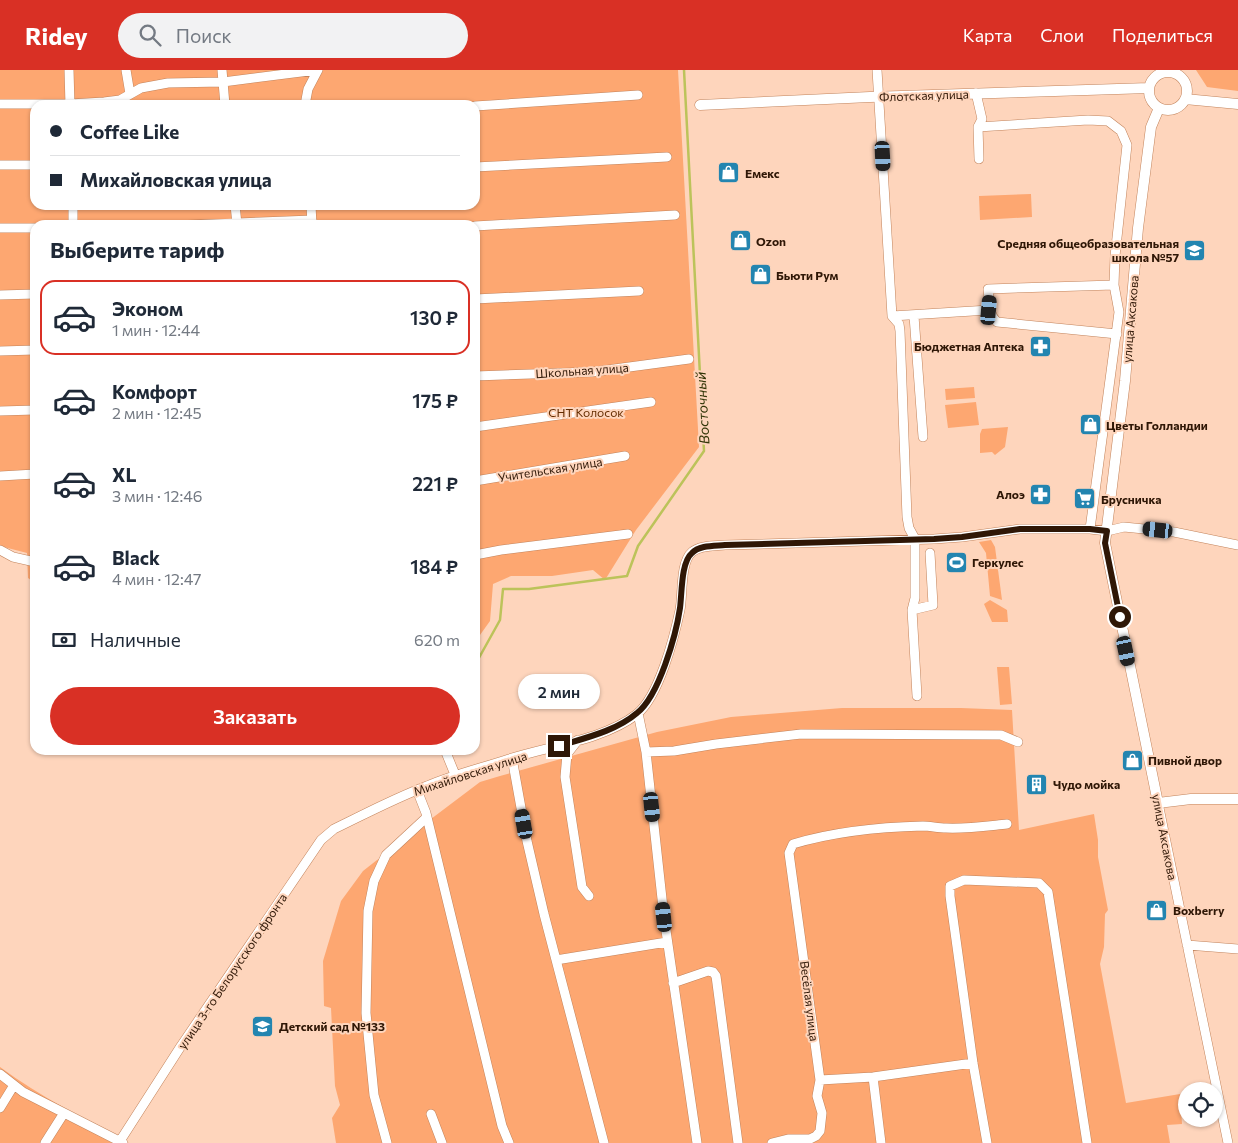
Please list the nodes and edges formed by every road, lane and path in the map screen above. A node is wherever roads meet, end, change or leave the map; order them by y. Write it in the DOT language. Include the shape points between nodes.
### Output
graph roads {
  1 [pos="69,70"];
  2 [pos="126,70"];
  3 [pos="222,70"];
  4 [pos="318,70"];
  5 [pos="877,70"];
  6 [pos="1172,71"];
  7 [pos="223,82"];
  8 [pos="1149,88"];
  9 [pos="976,93"];
  10 [pos="130,94"];
  11 [pos="638,95"];
  12 [pos="879,97"];
  13 [pos="1185,98"];
  14 [pos="70,100"];
  15 [pos="120,100"];
  16 [pos="225,100"];
  17 [pos="305,100"];
  18 [pos="0,104"];
  19 [pos="30,104"];
  20 [pos="1238,104"];
  21 [pos="700,105"];
  22 [pos="480,106"];
  23 [pos="1159,108"];
  24 [pos="978,128"];
  25 [pos="667,157"];
  26 [pos="978,159"];
  27 [pos="0,165"];
  28 [pos="30,165"];
  29 [pos="480,167"];
  30 [pos="675,215"];
  31 [pos="480,226"];
  32 [pos="0,228"];
  33 [pos="30,228"];
  34 [pos="1114,285"];
  35 [pos="639,291"];
  36 [pos="30,294"];
  37 [pos="0,295"];
  38 [pos="480,299"];
  39 [pos="989,310"];
  40 [pos="892,316"];
  41 [pos="914,316"];
  42 [pos="1117,334"];
  43 [pos="30,350"];
  44 [pos="0,351"];
  45 [pos="689,359"];
  46 [pos="480,376"];
  47 [pos="651,402"];
  48 [pos="30,410"];
  49 [pos="0,411"];
  50 [pos="480,426"];
  51 [pos="923,437"];
  52 [pos="625,456"];
  53 [pos="30,474"];
  54 [pos="0,476"];
  55 [pos="480,480"];
  56 [pos="1090,529"];
  57 [pos="1107,531"];
  58 [pos="628,534"];
  59 [pos="915,540"];
  60 [pos="1238,545"];
  61 [pos="0,550"];
  62 [pos="480,553"];
  63 [pos="930,553"];
  64 [pos="30,561"];
  65 [pos="912,610"];
  66 [pos="917,696"];
  67 [pos="638,713"];
  68 [pos="578,740"];
  69 [pos="1018,742"];
  70 [pos="646,752"];
  71 [pos="447,755"];
  72 [pos="512,758"];
  73 [pos="456,777"];
  74 [pos="417,790"];
  75 [pos="1238,799"];
  76 [pos="1158,803"];
  77 [pos="360,816"];
  78 [pos="427,817"];
  79 [pos="1007,824"];
  80 [pos="589,896"];
  81 [pos="667,942"];
  82 [pos="1187,945"];
  83 [pos="1238,949"];
  84 [pos="556,960"];
  85 [pos="673,984"];
  86 [pos="973,1063"];
  87 [pos="0,1074"];
  88 [pos="873,1077"];
  89 [pos="820,1080"];
  90 [pos="14,1085"];
  91 [pos="0,1108"];
  92 [pos="64,1113"];
  93 [pos="431,1114"];
  94 [pos="810,1141"];
  95 [pos="121,1142"];
  96 [pos="45,1143"];
  97 [pos="387,1143"];
  98 [pos="442,1143"];
  99 [pos="509,1143"];
  100 [pos="604,1143"];
  101 [pos="697,1143"];
  102 [pos="738,1143"];
  103 [pos="772,1143"];
  104 [pos="882,1143"];
  105 [pos="987,1143"];
  106 [pos="1087,1143"];
  107 [pos="1228,1143"];
  1 -- 14 [label="street"];
  2 -- 10 [label="street"];
  3 -- 7 [label="street"];
  4 -- 7 [label="street"];
  4 -- 17 [label="street"];
  5 -- 12 [label="street"];
  6 -- 8 [label="street" via="1155,76"];
  6 -- 13 [label="street" via="1185,82"];
  7 -- 10 [label="street" via="168,83 141,88"];
  7 -- 16 [label="street"];
  8 -- 9 [label="street, Флотская улица"];
  8 -- 23 [label="street" via="1151,100"];
  9 -- 12 [label="street, Флотская улица"];
  9 -- 24 [label="street" via="982,119"];
  10 -- 15 [label="street"];
  11 -- 22 [label="street"];
  12 -- 21 [label="street, Флотская улица"];
  12 -- 40 [label="street"];
  13 -- 20 [label="street"];
  13 -- 23 [label="street" via="1177,108"];
  18 -- 19 [label="street"];
  23 -- 57 [label="street, улица Аксакова" via="1151,127 1138,228 1125,381"];
  24 -- 26 [label="street"];
  24 -- 34 [label="street" via="1088,120 1108,121 1120,131 1127,145"];
  25 -- 29 [label="street"];
  27 -- 28 [label="street"];
  30 -- 31 [label="street"];
  32 -- 33 [label="street"];
  34 -- 39 [label="street" via="988,289"];
  34 -- 42 [label="street" via="1119,312"];
  35 -- 38 [label="street"];
  36 -- 37 [label="street"];
  39 -- 41 [label="street"];
  39 -- 42 [label="street" via="997,322"];
  40 -- 41 [label="street"];
  40 -- 59 [label="street" via="899,324 907,517"];
  41 -- 51 [label="street"];
  42 -- 56 [label="street"];
  43 -- 44 [label="street"];
  45 -- 46 [label="street, Школьная улица" via="592,372"];
  47 -- 50 [label="street"];
  48 -- 49 [label="street"];
  52 -- 55 [label="street, Учительская улица"];
  53 -- 54 [label="street"];
  56 -- 57 [label="street"];
  56 -- 59 [label="street" via="1020,529"];
  57 -- 60 [label="street" via="1124,527 1174,532"];
  57 -- 76 [label="street, улица Аксакова" via="1105,543"];
  58 -- 62 [label="street"];
  59 -- 65 [label="street"];
  59 -- 67 [label="street" via="716,546 692,552 685,562 680,610 668,659 647,703"];
  61 -- 64 [label="street"];
  63 -- 65 [label="street" via="933,605"];
  65 -- 66 [label="street"];
  67 -- 68 [label="street, Михайловская улица" via="616,726"];
  67 -- 70 [label="street"];
  68 -- 72 [label="street, Михайловская улица"];
  68 -- 80 [label="street" via="567,754 565,776 582,887"];
  69 -- 70 [label="street" via="1001,735 801,734"];
  70 -- 81 [label="street"];
  71 -- 73 [label="street"];
  72 -- 73 [label="street, Михайловская улица"];
  72 -- 84 [label="street" via="527,841"];
  73 -- 74 [label="street, Михайловская улица"];
  74 -- 77 [label="street, Михайловская улица"];
  74 -- 78 [label="street"];
  75 -- 76 [label="street"];
  76 -- 82 [label="street, улица Аксакова"];
  77 -- 95 [label="street, улица 3-го Белорусского фронта" via="334,829 321,840 181,1046"];
  78 -- 97 [label="street" via="386,854 374,881 368,911 366,1012 374,1095"];
  78 -- 99 [label="street" via="502,1126"];
  79 -- 89 [label="street, Весёлая улица" via="975,828 925,826 879,829 793,844 789,853"];
  81 -- 84 [label="street"];
  81 -- 85 [label="street"];
  82 -- 83 [label="street"];
  82 -- 107 [label="street, улица Аксакова"];
  84 -- 100 [label="street"];
  85 -- 101 [label="street"];
  85 -- 102 [label="street" via="708,971 716,976"];
  86 -- 88 [label="street"];
  86 -- 105 [label="street"];
  86 -- 106 [label="street" via="950,886 964,880 1039,883 1048,892"];
  87 -- 90 [label="street"];
  88 -- 89 [label="street"];
  88 -- 104 [label="street"];
  89 -- 94 [label="street, Весёлая улица" via="817,1096 822,1113 820,1131"];
  90 -- 91 [label="street"];
  90 -- 92 [label="street"];
  92 -- 95 [label="street"];
  92 -- 96 [label="street"];
  93 -- 98 [label="street"];
  94 -- 103 [label="street"];
}
